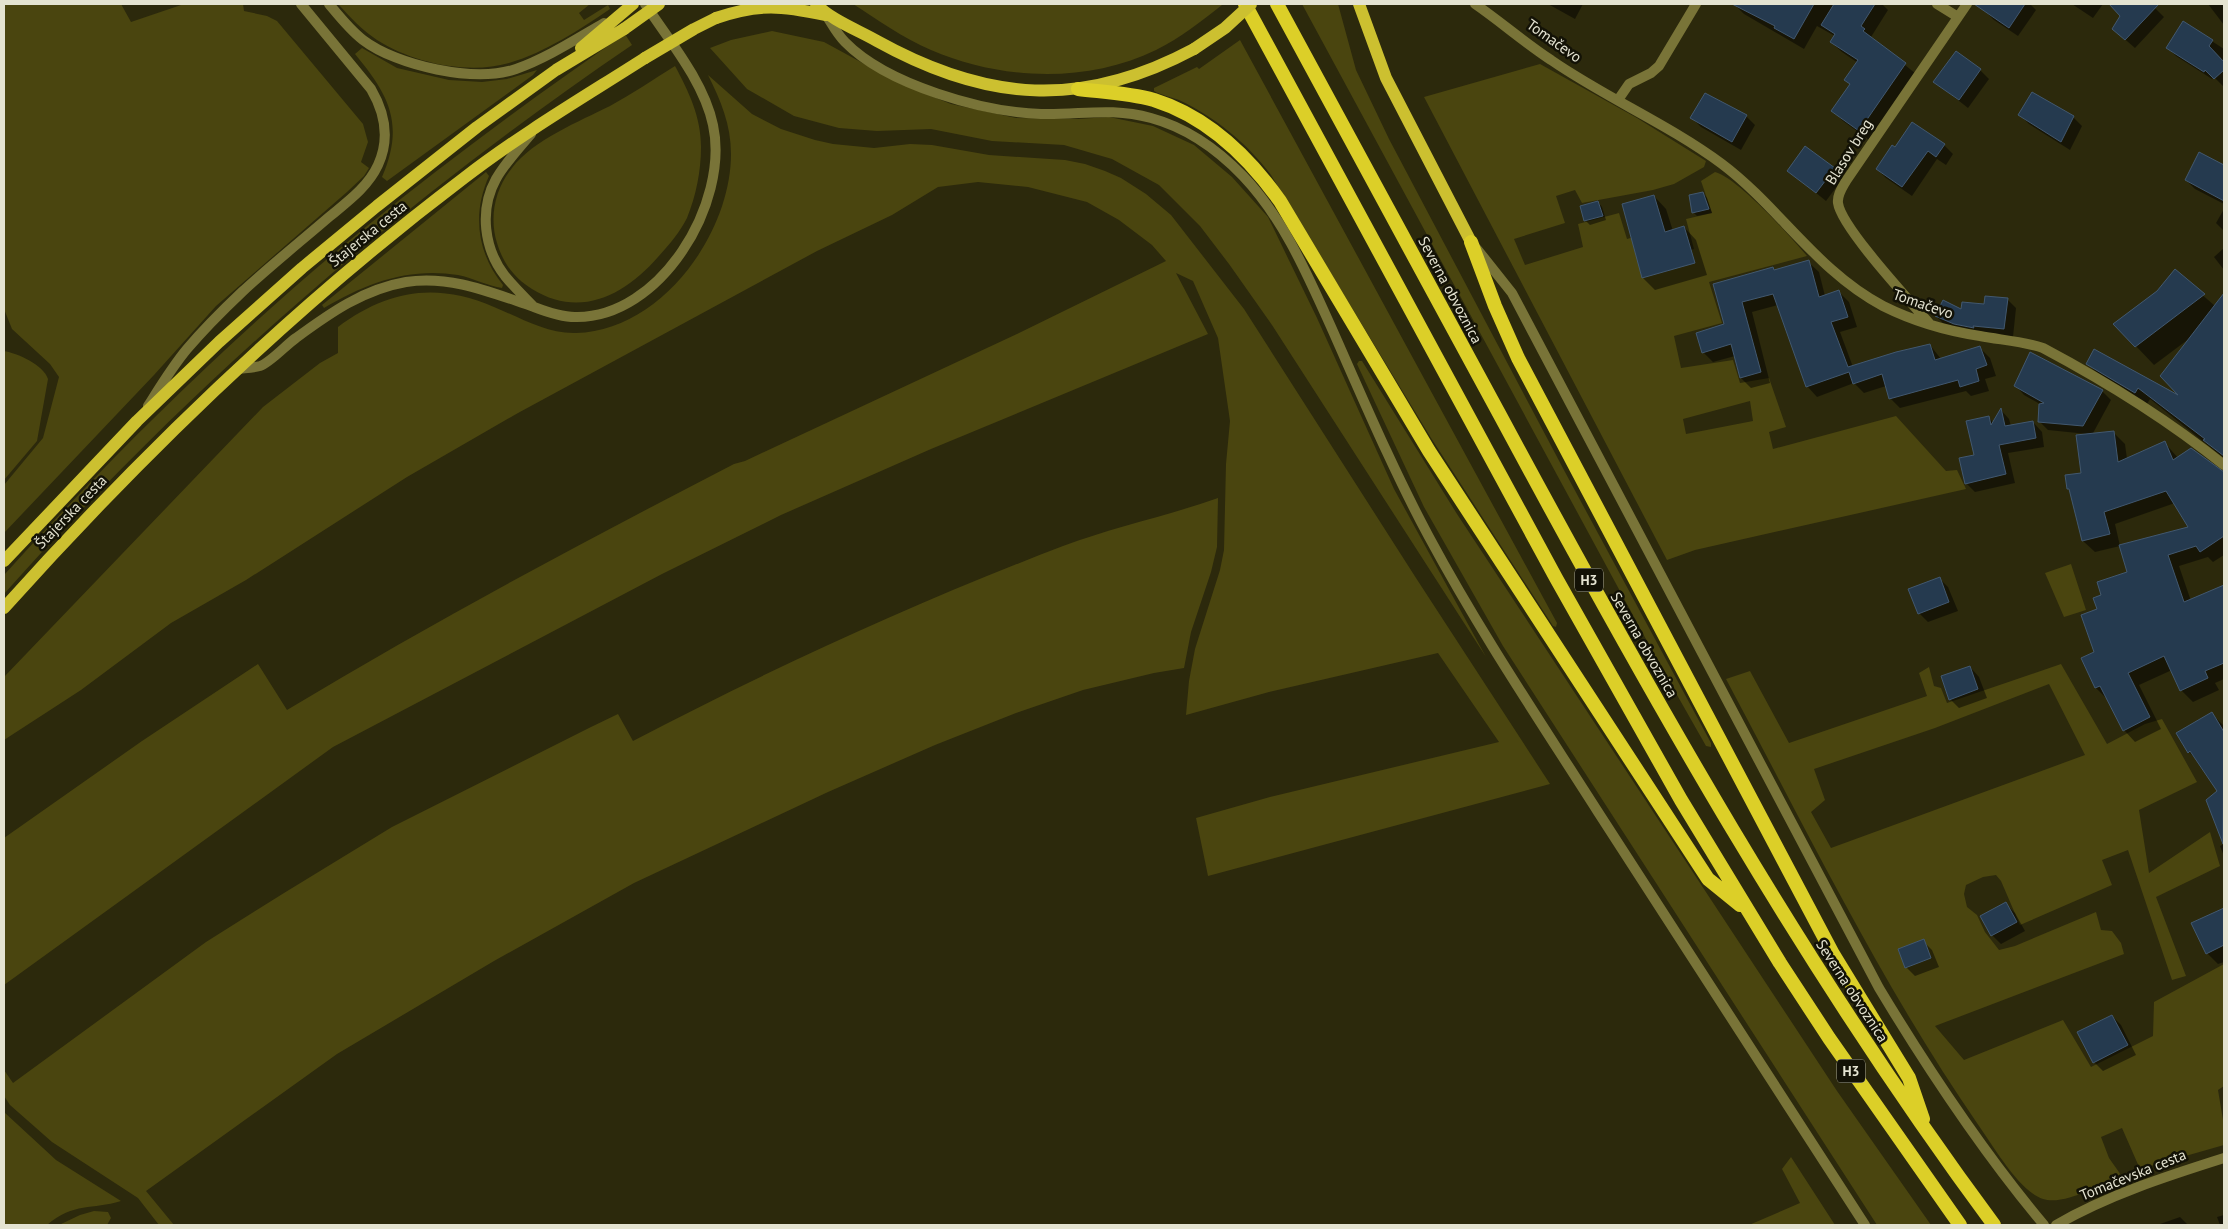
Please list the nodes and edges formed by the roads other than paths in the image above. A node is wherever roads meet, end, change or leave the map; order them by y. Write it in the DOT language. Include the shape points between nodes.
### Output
graph roads {
  1 [pos="301,4"];
  2 [pos="329,4"];
  3 [pos="633,4"];
  4 [pos="645,4"];
  5 [pos="659,4"];
  6 [pos="816,4"];
  7 [pos="1245,4"];
  8 [pos="1251,4"];
  9 [pos="1277,4"];
  10 [pos="1359,4"];
  11 [pos="1475,4"];
  12 [pos="1696,4"];
  13 [pos="1937,4"];
  14 [pos="1966,4"];
  15 [pos="826,15"];
  16 [pos="616,17"];
  17 [pos="1958,17"];
  18 [pos="556,70"];
  19 [pos="1078,89"];
  20 [pos="1618,100"];
  21 [pos="536,128"];
  22 [pos="1471,242"];
  23 [pos="535,308"];
  24 [pos="1930,324"];
  25 [pos="236,369"];
  26 [pos="137,421"];
  27 [pos="2224,465"];
  28 [pos="4,561"];
  29 [pos="4,608"];
  30 [pos="1749,912"];
  31 [pos="1930,1138"];
  32 [pos="2224,1158"];
  33 [pos="1865,1225"];
  34 [pos="1960,1225"];
  35 [pos="1994,1225"];
  36 [pos="2044,1225"];
  37 [pos="2056,1225"];
  1 -- 26 [label="street" via="380,104 385,129 378,165 360,190 206,328 185,351"];
  2 -- 16 [label="street" via="363,40 377,48 422,67 457,73 515,69"];
  3 -- 16 [label="main road, Štajerska cesta"];
  4 -- 23 [label="street" via="700,90 711,118 715,155 711,187 702,217 688,243 668,268 645,291 615,309 599,315 573,317"];
  5 -- 18 [label="main road, Štajerska cesta, bridge"];
  6 -- 15 [label="main road"];
  7 -- 30 [label="highway, H3" via="1561,586 1681,800"];
  8 -- 19 [label="main road, bridge" via="1225,28 1194,49 1142,74"];
  9 -- 31 [label="highway, Severna obvoznica / H3" via="1585,573 1726,822 1806,952"];
  10 -- 22 [label="main road" via="1390,86"];
  11 -- 20 [label="street, Tomačevo" via="1550,60"];
  12 -- 20 [label="street" via="1660,66 1630,84"];
  13 -- 17 [label="street"];
  14 -- 17 [label="street, Blasov breg"];
  15 -- 19 [label="main road" via="908,57 968,80 1028,91"];
  15 -- 21 [label="main road, Štajerska cesta, bridge" via="765,7 716,18"];
  15 -- 33 [label="street" via="848,46 868,60 944,96 986,107 1025,112 1110,111 1150,118 1205,142 1246,179 1275,216 1300,259 1407,493 1495,651"];
  16 -- 18 [label="main road, Štajerska cesta"];
  17 -- 24 [label="street, Blasov breg" via="1846,181 1838,203 1859,241"];
  18 -- 26 [label="main road, Štajerska cesta" via="344,232 219,342"];
  19 -- 30 [label="highway" via="1153,100 1179,110 1223,137 1262,176 1429,451 1708,879"];
  20 -- 24 [label="street, Tomačevo" via="1723,164 1823,262 1860,292 1903,316"];
  21 -- 23 [label="street" via="496,180 486,214 493,257 505,276"];
  21 -- 25 [label="main road, Štajerska cesta" via="465,177 374,249"];
  22 -- 31 [label="highway" via="1494,306 1518,358 1832,954 1909,1078"];
  22 -- 36 [label="street" via="1512,293 1879,988 1978,1141"];
  23 -- 25 [label="street" via="457,283 436,280 404,283 354,299 287,344 262,366"];
  24 -- 27 [label="street, Tomačevo" via="2043,348 2137,402"];
  25 -- 29 [label="main road, Štajerska cesta" via="105,499"];
  26 -- 28 [label="main road, Štajerska cesta"];
  30 -- 34 [label="highway, H3" via="1863,1089"];
  31 -- 35 [label="highway, Severna obvoznica / H3"];
  32 -- 37 [label="street, Tomačevska cesta" via="2182,1170 2111,1198"];
}
